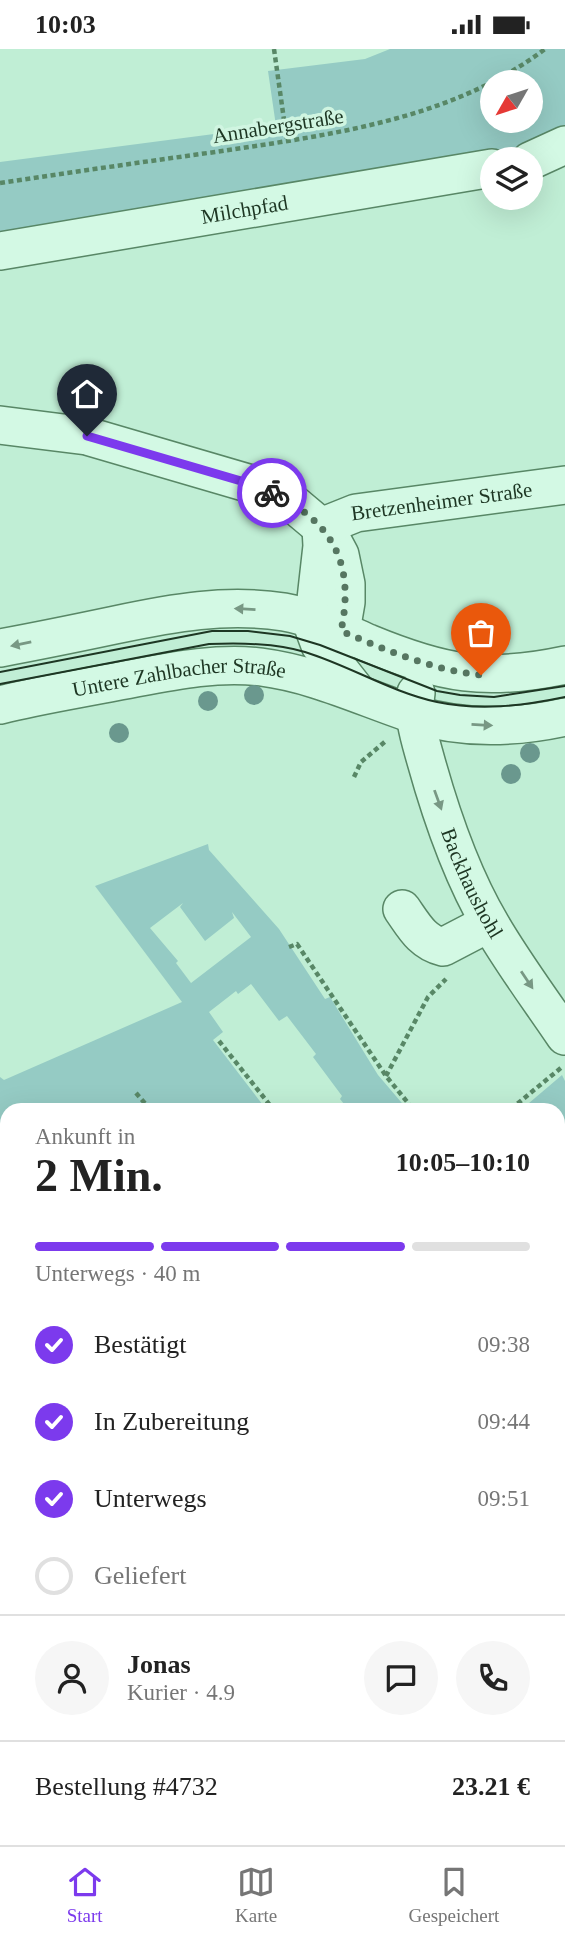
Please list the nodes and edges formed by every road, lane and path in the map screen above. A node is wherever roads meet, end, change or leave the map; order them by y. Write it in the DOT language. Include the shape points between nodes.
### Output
graph roads {
  1 [pos="275,49"];
  2 [pos="545,49"];
  3 [pos="287,141"];
  4 [pos="565,145"];
  5 [pos="543,155"];
  6 [pos="480,170"];
  7 [pos="0,183"];
  8 [pos="0,251"];
  9 [pos="0,425"];
  10 [pos="565,485"];
  11 [pos="321,527"];
  12 [pos="324,632"];
  13 [pos="0,648"];
  14 [pos="565,665"];
  15 [pos="248,666"];
  16 [pos="434,667"];
  17 [pos="357,692"];
  18 [pos="0,705"];
  19 [pos="414,714"];
  20 [pos="565,717"];
  21 [pos="375,748"];
  22 [pos="354,777"];
  23 [pos="402,909"];
  24 [pos="489,923"];
  25 [pos="289,947"];
  26 [pos="438,988"];
  27 [pos="565,1036"];
  28 [pos="219,1041"];
  29 [pos="565,1064"];
  30 [pos="386,1076"];
  31 [pos="136,1093"];
  32 [pos="145,1103"];
  33 [pos="267,1103"];
  34 [pos="408,1103"];
  35 [pos="519,1103"];
  1 -- 3 [label="path"];
  2 -- 3 [label="path, Annabergstraße" via="467,95 366,127"];
  3 -- 7 [label="path, Annabergstraße"];
  4 -- 5 [label="street"];
  6 -- 8 [label="street, Milchpfad"];
  9 -- 11 [label="street" via="87,436 258,486 300,507"];
  10 -- 11 [label="street, Bretzenheimer Straße" via="356,513"];
  11 -- 12 [label="street"];
  12 -- 13 [label="street, one-way" via="283,612 218,607"];
  12 -- 15 [label="street"];
  12 -- 16 [label="street"];
  12 -- 17 [label="street"];
  14 -- 16 [label="street" via="491,675"];
  15 -- 17 [label="street, Untere Zahlbacher Straße" via="297,673"];
  15 -- 18 [label="street, Untere Zahlbacher Straße" via="186,669"];
  16 -- 19 [label="street" via="420,684"];
  17 -- 19 [label="street, Untere Zahlbacher Straße"];
  19 -- 20 [label="street, Untere Zahlbacher Straße, one-way" via="489,726"];
  19 -- 24 [label="street, Backhaushohl, one-way" via="434,790"];
  21 -- 22 [label="path"];
  23 -- 24 [label="street" via="423,937 443,947"];
  24 -- 27 [label="street, Backhaushohl, one-way"];
  25 -- 30 [label="path" via="297,944"];
  26 -- 30 [label="path" via="428,997"];
  28 -- 33 [label="path"];
  29 -- 35 [label="path"];
  30 -- 34 [label="path"];
  31 -- 32 [label="path"];
}
